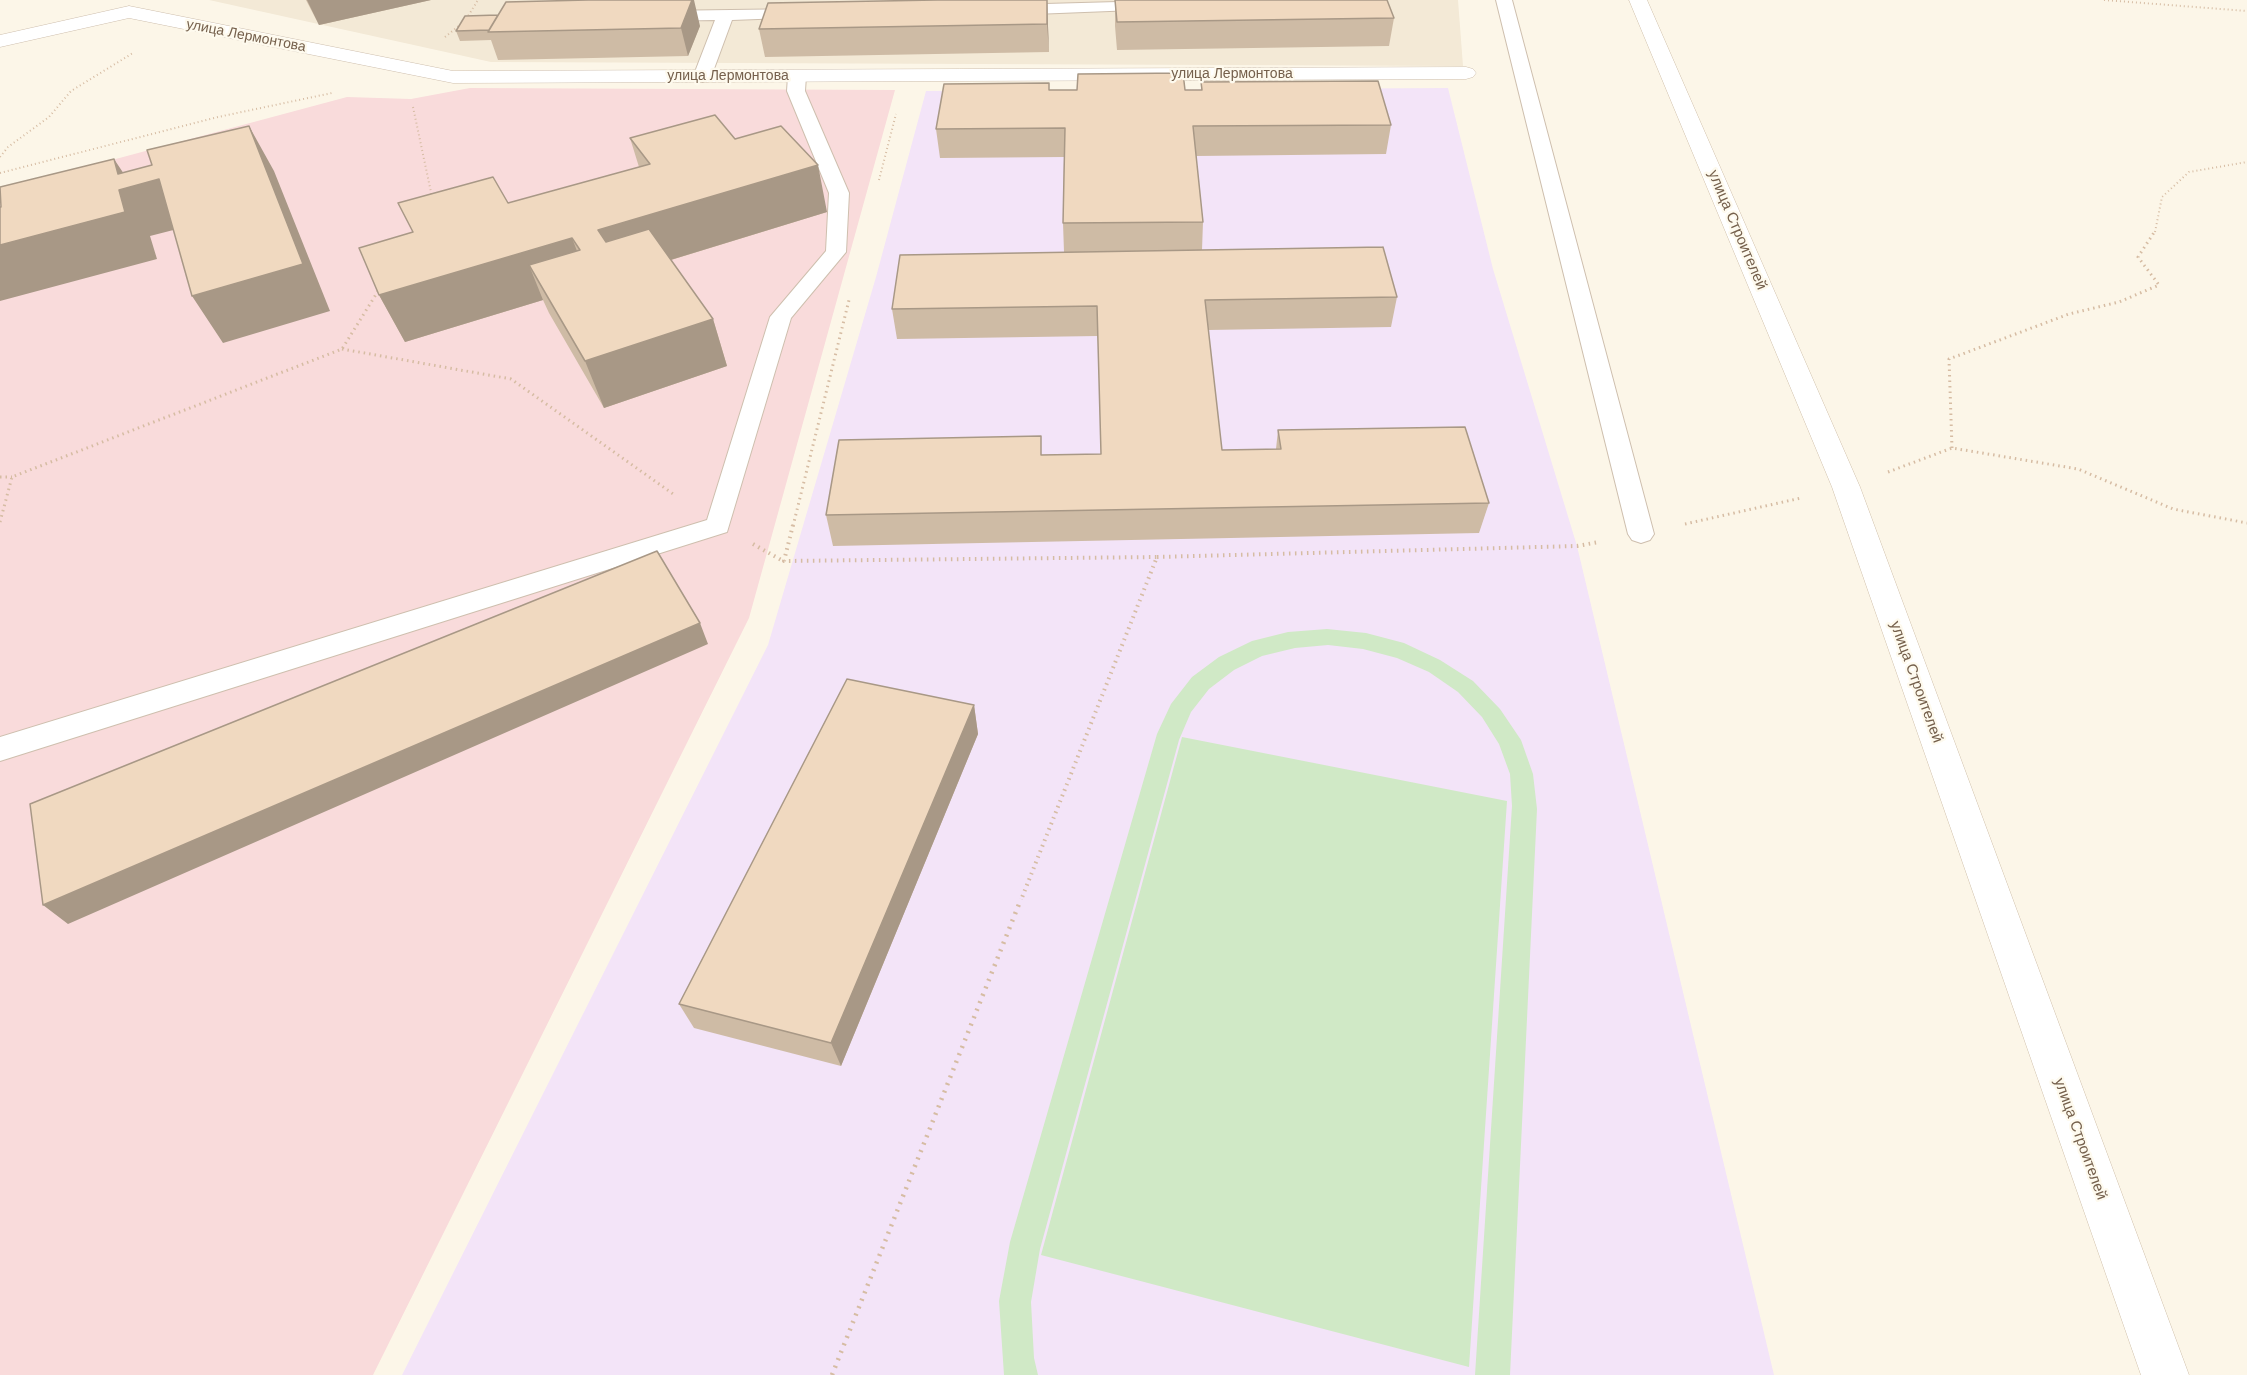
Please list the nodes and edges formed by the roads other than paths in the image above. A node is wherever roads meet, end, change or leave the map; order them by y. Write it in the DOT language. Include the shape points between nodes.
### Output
graph roads {
  1 [pos="1504,0"];
  2 [pos="1638,0"];
  3 [pos="1167,6"];
  4 [pos="988,10"];
  5 [pos="820,14"];
  6 [pos="645,16"];
  7 [pos="725,16"];
  8 [pos="0,41"];
  9 [pos="1466,73"];
  10 [pos="797,76"];
  11 [pos="702,77"];
  12 [pos="1641,534"];
  13 [pos="0,749"];
  14 [pos="2165,1375"];
  1 -- 12 [label="lane"];
  2 -- 14 [label="street, улица Строителей" via="1846,487"];
  3 -- 4 [label="lane"];
  5 -- 7 [label="lane"];
  6 -- 7 [label="lane"];
  7 -- 11 [label="lane"];
  8 -- 11 [label="street, улица Лермонтова" via="129,12 453,77"];
  9 -- 10 [label="street, улица Лермонтова"];
  10 -- 11 [label="street, улица Лермонтова"];
  10 -- 13 [label="lane" via="796,92 839,193 836,252 781,317 718,526"];
}
